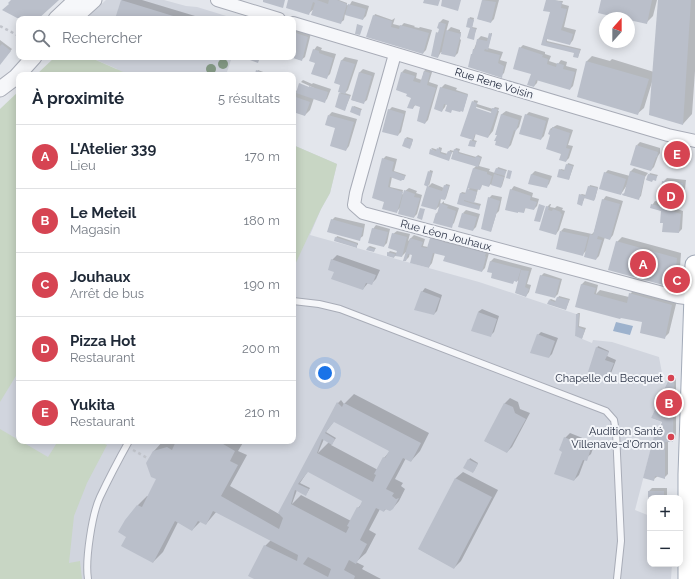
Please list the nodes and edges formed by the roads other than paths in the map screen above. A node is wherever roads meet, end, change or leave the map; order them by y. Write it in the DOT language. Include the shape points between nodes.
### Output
graph roads {
  1 [pos="76,0"];
  2 [pos="94,0"];
  3 [pos="217,0"];
  4 [pos="59,16"];
  5 [pos="76,16"];
  6 [pos="269,16"];
  7 [pos="296,24"];
  8 [pos="395,54"];
  9 [pos="19,60"];
  10 [pos="31,60"];
  11 [pos="21,72"];
  12 [pos="16,78"];
  13 [pos="0,88"];
  14 [pos="695,141"];
  15 [pos="695,264"];
  16 [pos="693,299"];
  17 [pos="296,301"];
  18 [pos="127,444"];
  19 [pos="692,552"];
  20 [pos="88,579"];
  21 [pos="617,579"];
  22 [pos="688,579"];
  1 -- 4 [label="street"];
  2 -- 5 [label="street"];
  3 -- 6 [label="street"];
  7 -- 8 [label="street, Rue Rene Voisin"];
  8 -- 14 [label="street, Rue Rene Voisin"];
  8 -- 16 [label="street, Rue Léon Jouhaux" via="356,193 354,205 363,213"];
  9 -- 13 [label="street"];
  10 -- 11 [label="street"];
  12 -- 13 [label="street"];
  15 -- 16 [label="main road"];
  16 -- 19 [label="main road" via="688,474"];
  17 -- 21 [label="lane" via="340,309 606,411 614,420 616,432 621,541"];
  18 -- 20 [label="lane" via="100,498 87,555"];
  19 -- 22 [label="main road"];
}
